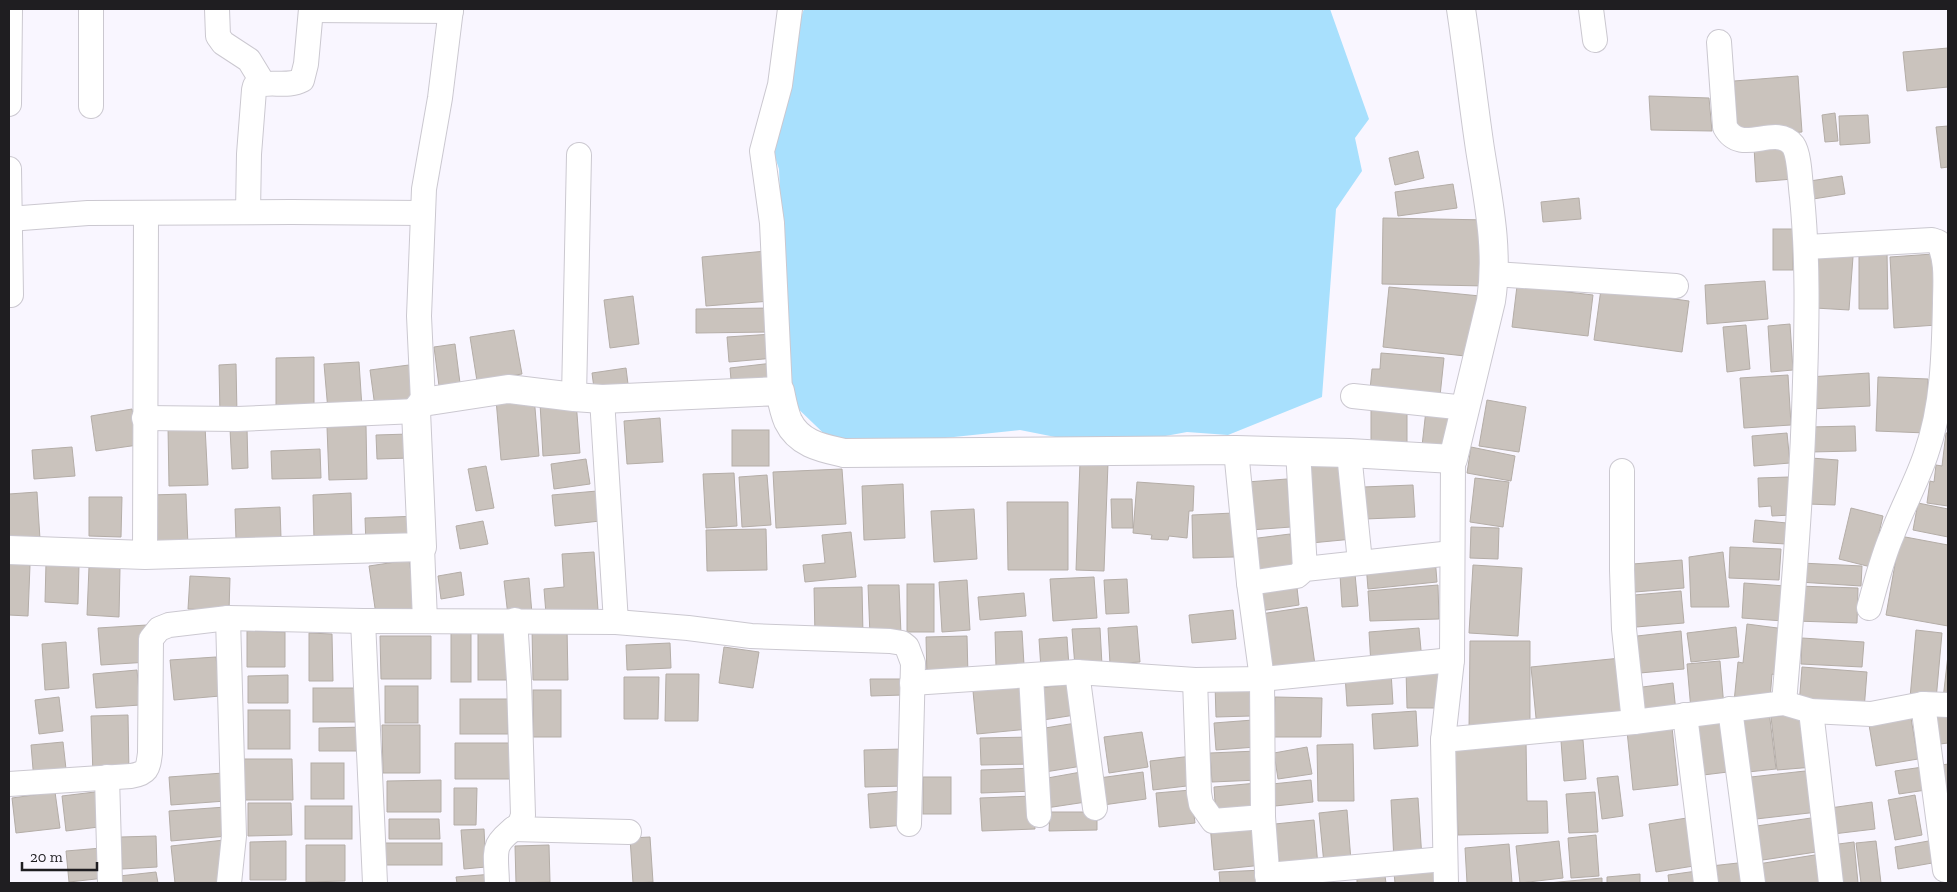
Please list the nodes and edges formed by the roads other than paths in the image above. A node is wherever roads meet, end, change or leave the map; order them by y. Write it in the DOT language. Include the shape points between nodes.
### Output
graph roads {
  1 [pos="10,9"];
  2 [pos="91,9"];
  3 [pos="217,9"];
  4 [pos="310,9"];
  5 [pos="790,9"];
  6 [pos="1461,9"];
  7 [pos="1591,9"];
  8 [pos="451,10"];
  9 [pos="1595,40"];
  10 [pos="1719,42"];
  11 [pos="263,83"];
  12 [pos="9,104"];
  13 [pos="91,106"];
  14 [pos="579,155"];
  15 [pos="9,169"];
  16 [pos="146,212"];
  17 [pos="248,212"];
  18 [pos="423,213"];
  19 [pos="10,219"];
  20 [pos="1807,247"];
  21 [pos="1494,274"];
  22 [pos="1676,286"];
  23 [pos="9,295"];
  24 [pos="1946,321"];
  25 [pos="780,391"];
  26 [pos="1353,396"];
  27 [pos="574,397"];
  28 [pos="602,399"];
  29 [pos="419,406"];
  30 [pos="1466,408"];
  31 [pos="144,418"];
  32 [pos="1236,450"];
  33 [pos="1298,452"];
  34 [pos="1349,453"];
  35 [pos="1453,459"];
  36 [pos="1622,470"];
  37 [pos="422,547"];
  38 [pos="9,550"];
  39 [pos="1452,553"];
  40 [pos="145,555"];
  41 [pos="1360,562"];
  42 [pos="1305,569"];
  43 [pos="1249,583"];
  44 [pos="1869,608"];
  45 [pos="228,618"];
  46 [pos="515,620"];
  47 [pos="363,621"];
  48 [pos="426,621"];
  49 [pos="616,622"];
  50 [pos="1452,660"];
  51 [pos="1077,672"];
  52 [pos="1031,676"];
  53 [pos="1262,679"];
  54 [pos="1195,680"];
  55 [pos="912,683"];
  56 [pos="1784,703"];
  57 [pos="1923,704"];
  58 [pos="1948,705"];
  59 [pos="1730,709"];
  60 [pos="1811,711"];
  61 [pos="1685,716"];
  62 [pos="1634,722"];
  63 [pos="1443,740"];
  64 [pos="107,777"];
  65 [pos="9,784"];
  66 [pos="1095,808"];
  67 [pos="1039,815"];
  68 [pos="1264,817"];
  69 [pos="909,824"];
  70 [pos="513,829"];
  71 [pos="629,832"];
  72 [pos="1444,859"];
  73 [pos="1946,870"];
  74 [pos="1268,879"];
  75 [pos="110,883"];
  76 [pos="229,883"];
  77 [pos="375,883"];
  78 [pos="498,883"];
  79 [pos="1446,883"];
  80 [pos="1706,883"];
  81 [pos="1753,883"];
  82 [pos="1830,883"];
  1 -- 12 [label="street"];
  2 -- 13 [label="street"];
  3 -- 11 [label="street" via="218,36 222,43 249,60"];
  4 -- 8 [label="street"];
  4 -- 11 [label="street" via="302,80 286,85"];
  5 -- 25 [label="street" via="780,85 762,151 772,223"];
  6 -- 21 [label="street" via="1493,230"];
  7 -- 9 [label="street"];
  8 -- 18 [label="street"];
  10 -- 20 [label="street" via="1726,126 1730,135 1744,140 1781,138 1792,144 1796,153"];
  11 -- 17 [label="street" via="255,86 252,97"];
  14 -- 27 [label="street"];
  15 -- 19 [label="street"];
  16 -- 17 [label="street"];
  16 -- 19 [label="street"];
  16 -- 31 [label="street"];
  17 -- 18 [label="street"];
  18 -- 29 [label="street"];
  19 -- 23 [label="street"];
  20 -- 24 [label="street" via="1920,240 1938,242 1944,267"];
  20 -- 56 [label="street" via="1804,445"];
  21 -- 22 [label="street"];
  21 -- 30 [label="street" via="1491,301"];
  24 -- 44 [label="street" via="1934,426 1926,454 1880,567"];
  25 -- 28 [label="street"];
  25 -- 32 [label="street" via="788,422 800,436 814,446 844,453"];
  26 -- 30 [label="street"];
  27 -- 28 [label="street"];
  27 -- 29 [label="street" via="508,389"];
  28 -- 49 [label="street"];
  29 -- 31 [label="street" via="237,420"];
  29 -- 37 [label="street"];
  30 -- 35 [label="street"];
  31 -- 40 [label="street"];
  32 -- 33 [label="street"];
  32 -- 43 [label="street"];
  33 -- 34 [label="street"];
  33 -- 42 [label="street"];
  34 -- 35 [label="street"];
  34 -- 41 [label="street"];
  35 -- 39 [label="street"];
  36 -- 62 [label="street" via="1624,619"];
  37 -- 40 [label="street"];
  37 -- 48 [label="street"];
  38 -- 40 [label="street"];
  39 -- 41 [label="street"];
  39 -- 50 [label="street"];
  41 -- 42 [label="street"];
  42 -- 43 [label="street" via="1297,576"];
  43 -- 53 [label="street"];
  45 -- 47 [label="street"];
  45 -- 64 [label="street" via="169,625 151,639 147,770 140,774"];
  45 -- 76 [label="street" via="234,836"];
  46 -- 48 [label="street"];
  46 -- 49 [label="street"];
  46 -- 70 [label="street" via="523,815 520,824"];
  47 -- 48 [label="street"];
  47 -- 77 [label="street"];
  49 -- 55 [label="street" via="751,636 902,643 911,654"];
  50 -- 53 [label="street"];
  50 -- 63 [label="street"];
  51 -- 52 [label="street"];
  51 -- 54 [label="street"];
  51 -- 66 [label="street"];
  52 -- 55 [label="street"];
  52 -- 67 [label="street"];
  53 -- 54 [label="street"];
  53 -- 68 [label="street"];
  54 -- 68 [label="street" via="1201,804 1213,821"];
  55 -- 69 [label="street"];
  56 -- 59 [label="street"];
  56 -- 60 [label="street"];
  57 -- 58 [label="street"];
  57 -- 60 [label="street" via="1871,714"];
  57 -- 73 [label="street"];
  59 -- 61 [label="street"];
  59 -- 81 [label="street"];
  60 -- 82 [label="street"];
  61 -- 62 [label="street"];
  61 -- 80 [label="street"];
  62 -- 63 [label="street"];
  63 -- 72 [label="street"];
  64 -- 65 [label="street"];
  64 -- 75 [label="street"];
  68 -- 74 [label="street"];
  70 -- 71 [label="street"];
  70 -- 78 [label="street" via="498,842"];
  72 -- 74 [label="street"];
  72 -- 79 [label="street"];
}
